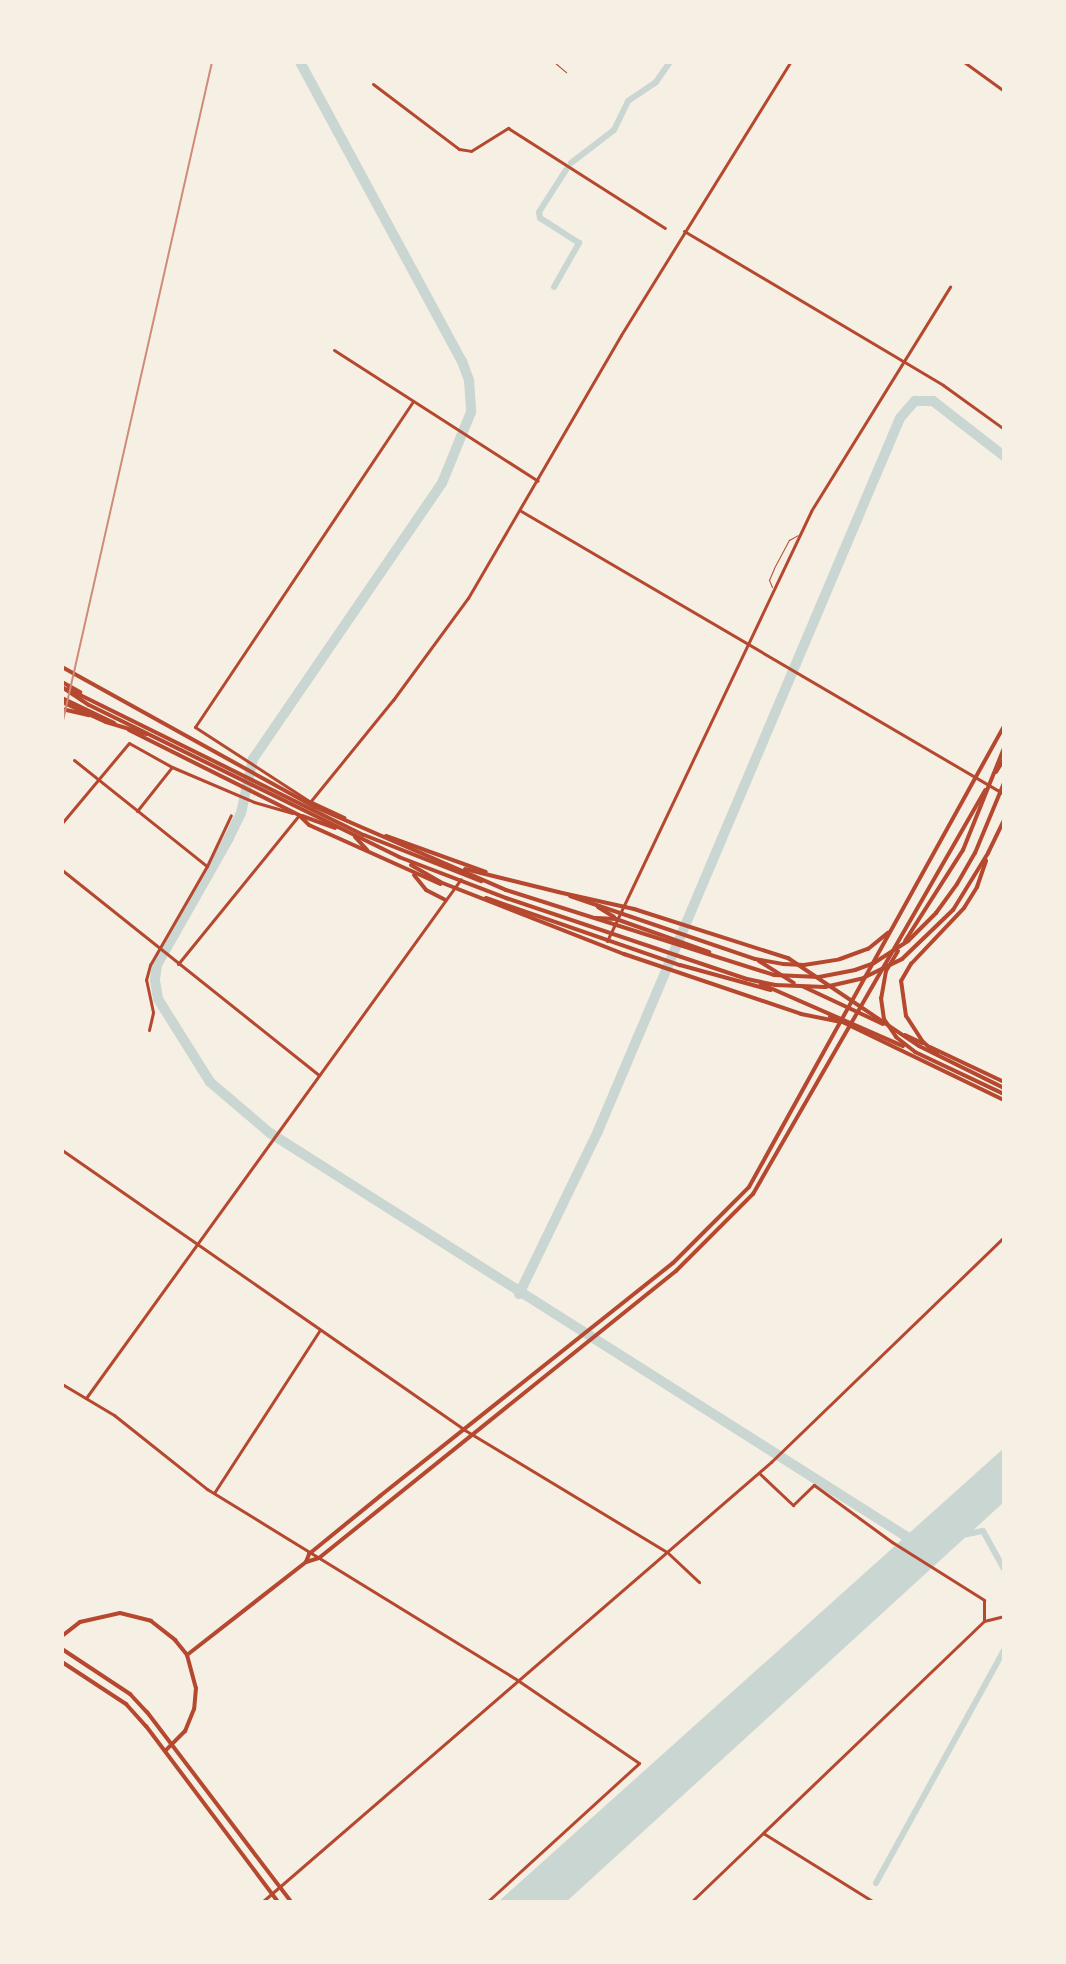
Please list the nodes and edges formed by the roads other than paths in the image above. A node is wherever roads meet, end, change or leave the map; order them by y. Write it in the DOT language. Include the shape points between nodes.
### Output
graph roads {
  1 [pos="554,62"];
  2 [pos="790,62"];
  3 [pos="964,62"];
  4 [pos="566,72"];
  5 [pos="373,84"];
  6 [pos="1004,91"];
  7 [pos="665,228"];
  8 [pos="684,231"];
  9 [pos="950,287"];
  10 [pos="334,350"];
  11 [pos="902,362"];
  12 [pos="413,401"];
  13 [pos="1004,429"];
  14 [pos="538,481"];
  15 [pos="521,511"];
  16 [pos="800,534"];
  17 [pos="773,589"];
  18 [pos="748,645"];
  19 [pos="62,667"];
  20 [pos="62,684"];
  21 [pos="62,700"];
  22 [pos="62,709"];
  23 [pos="99,716"];
  24 [pos="1004,726"];
  25 [pos="160,738"];
  26 [pos="1004,748"];
  27 [pos="1004,759"];
  28 [pos="74,760"];
  29 [pos="172,767"];
  30 [pos="974,776"];
  31 [pos="98,780"];
  32 [pos="1004,783"];
  33 [pos="989,785"];
  34 [pos="1004,794"];
  35 [pos="308,804"];
  36 [pos="136,812"];
  37 [pos="231,815"];
  38 [pos="299,815"];
  39 [pos="1004,820"];
  40 [pos="62,823"];
  41 [pos="358,824"];
  42 [pos="355,837"];
  43 [pos="367,837"];
  44 [pos="369,853"];
  45 [pos="988,853"];
  46 [pos="399,857"];
  47 [pos="207,866"];
  48 [pos="457,867"];
  49 [pos="468,867"];
  50 [pos="62,870"];
  51 [pos="412,873"];
  52 [pos="463,875"];
  53 [pos="459,882"];
  54 [pos="453,889"];
  55 [pos="558,892"];
  56 [pos="446,900"];
  57 [pos="492,900"];
  58 [pos="512,901"];
  59 [pos="622,903"];
  60 [pos="607,912"];
  61 [pos="554,916"];
  62 [pos="616,919"];
  63 [pos="565,926"];
  64 [pos="609,933"];
  65 [pos="888,933"];
  66 [pos="607,941"];
  67 [pos="158,948"];
  68 [pos="755,959"];
  69 [pos="178,964"];
  70 [pos="726,976"];
  71 [pos="747,979"];
  72 [pos="794,983"];
  73 [pos="848,1006"];
  74 [pos="858,1011"];
  75 [pos="841,1022"];
  76 [pos="851,1026"];
  77 [pos="149,1030"];
  78 [pos="915,1052"];
  79 [pos="948,1064"];
  80 [pos="319,1075"];
  81 [pos="1004,1085"];
  82 [pos="1004,1097"];
  83 [pos="62,1150"];
  84 [pos="1004,1237"];
  85 [pos="197,1244"];
  86 [pos="320,1330"];
  87 [pos="62,1384"];
  88 [pos="86,1398"];
  89 [pos="463,1429"];
  90 [pos="471,1435"];
  91 [pos="759,1473"];
  92 [pos="214,1493"];
  93 [pos="667,1552"];
  94 [pos="309,1554"];
  95 [pos="319,1558"];
  96 [pos="306,1562"];
  97 [pos="699,1582"];
  98 [pos="1004,1616"];
  99 [pos="984,1621"];
  100 [pos="62,1636"];
  101 [pos="62,1649"];
  102 [pos="187,1655"];
  103 [pos="62,1662"];
  104 [pos="518,1681"];
  105 [pos="173,1745"];
  106 [pos="165,1751"];
  107 [pos="763,1833"];
  108 [pos="279,1886"];
  109 [pos="272,1893"];
  110 [pos="262,1902"];
  111 [pos="278,1902"];
  112 [pos="291,1902"];
  113 [pos="487,1902"];
  114 [pos="691,1902"];
  115 [pos="874,1902"];
  1 -- 4 [label="lane"];
  2 -- 8 [label="street"];
  3 -- 6 [label="street"];
  5 -- 7 [label="street" via="459,149 471,151 508,128"];
  8 -- 11 [label="street"];
  8 -- 14 [label="street"];
  9 -- 11 [label="street"];
  10 -- 12 [label="street"];
  11 -- 13 [label="street"];
  11 -- 16 [label="street"];
  12 -- 14 [label="street"];
  12 -- 35 [label="street" via="195,727"];
  14 -- 15 [label="street"];
  15 -- 18 [label="street"];
  15 -- 35 [label="street" via="446,630"];
  16 -- 17 [label="street"];
  16 -- 17 [label="lane" via="789,540 774,568 769,580"];
  17 -- 18 [label="street"];
  18 -- 30 [label="street"];
  18 -- 59 [label="street"];
  19 -- 48 [label="main road" via="315,807"];
  20 -- 25 [label="main road" via="89,705"];
  20 -- 35 [label="main road"];
  21 -- 23 [label="main road"];
  21 -- 25 [label="main road" via="106,722"];
  22 -- 23 [label="main road"];
  23 -- 38 [label="main road"];
  24 -- 30 [label="main road"];
  25 -- 46 [label="main road"];
  26 -- 78 [label="main road" via="963,850 883,980 884,1019"];
  27 -- 33 [label="main road"];
  28 -- 31 [label="street"];
  29 -- 31 [label="street" via="129,743"];
  29 -- 36 [label="street"];
  29 -- 38 [label="street"];
  30 -- 33 [label="street"];
  30 -- 65 [label="main road"];
  31 -- 36 [label="street"];
  31 -- 40 [label="street"];
  32 -- 48 [label="main road" via="975,853 924,928 874,963 828,976 774,975 742,967 506,890"];
  33 -- 34 [label="street"];
  33 -- 74 [label="main road"];
  35 -- 41 [label="main road"];
  35 -- 43 [label="main road"];
  36 -- 47 [label="street"];
  37 -- 47 [label="street"];
  38 -- 42 [label="main road"];
  38 -- 44 [label="main road" via="309,825"];
  38 -- 69 [label="street"];
  39 -- 45 [label="main road"];
  41 -- 43 [label="main road"];
  41 -- 49 [label="main road"];
  42 -- 44 [label="main road"];
  42 -- 53 [label="main road"];
  43 -- 52 [label="main road"];
  44 -- 51 [label="main road"];
  45 -- 71 [label="main road" via="938,928 883,971 825,987"];
  45 -- 79 [label="main road" via="964,908 901,981 901,1002 914,1030"];
  46 -- 71 [label="main road"];
  46 -- 75 [label="main road" via="468,893 624,954 801,1014"];
  47 -- 67 [label="street"];
  48 -- 55 [label="main road"];
  49 -- 52 [label="street"];
  49 -- 60 [label="main road"];
  50 -- 67 [label="street"];
  51 -- 54 [label="main road"];
  51 -- 56 [label="main road" via="426,890"];
  52 -- 53 [label="street"];
  52 -- 62 [label="main road" via="595,918"];
  53 -- 54 [label="street"];
  53 -- 58 [label="main road"];
  54 -- 56 [label="street"];
  54 -- 57 [label="main road"];
  55 -- 68 [label="main road"];
  55 -- 79 [label="main road" via="648,913 788,958"];
  56 -- 80 [label="street"];
  57 -- 58 [label="main road"];
  57 -- 63 [label="main road"];
  58 -- 61 [label="main road"];
  59 -- 60 [label="main road"];
  59 -- 62 [label="street"];
  60 -- 62 [label="main road"];
  61 -- 63 [label="main road"];
  61 -- 64 [label="main road"];
  62 -- 64 [label="street"];
  62 -- 72 [label="main road"];
  63 -- 66 [label="main road"];
  64 -- 66 [label="street"];
  64 -- 70 [label="main road"];
  65 -- 68 [label="main road" via="868,949 821,964"];
  65 -- 73 [label="main road"];
  66 -- 70 [label="main road"];
  67 -- 69 [label="street"];
  67 -- 77 [label="street" via="146,980 153,1012"];
  68 -- 72 [label="main road"];
  69 -- 80 [label="street"];
  70 -- 75 [label="main road" via="808,1003"];
  71 -- 78 [label="main road"];
  72 -- 73 [label="main road"];
  73 -- 74 [label="main road"];
  73 -- 75 [label="main road"];
  74 -- 76 [label="main road"];
  74 -- 81 [label="main road"];
  75 -- 76 [label="main road"];
  75 -- 89 [label="main road" via="749,1187 673,1263"];
  76 -- 82 [label="main road"];
  76 -- 90 [label="main road" via="753,1194 676,1271"];
  78 -- 79 [label="main road"];
  79 -- 81 [label="main road"];
  79 -- 82 [label="main road"];
  80 -- 85 [label="street"];
  83 -- 85 [label="street"];
  84 -- 91 [label="street"];
  85 -- 86 [label="street"];
  85 -- 88 [label="street"];
  86 -- 89 [label="street"];
  86 -- 92 [label="street"];
  87 -- 88 [label="street"];
  88 -- 92 [label="street"];
  89 -- 90 [label="street"];
  89 -- 94 [label="main road"];
  90 -- 93 [label="street"];
  90 -- 95 [label="main road"];
  91 -- 93 [label="street"];
  91 -- 99 [label="street" via="793,1505 814,1485 897,1546 984,1600"];
  92 -- 94 [label="street"];
  93 -- 97 [label="street"];
  93 -- 104 [label="street"];
  94 -- 95 [label="street"];
  94 -- 96 [label="main road"];
  95 -- 96 [label="main road"];
  95 -- 104 [label="street"];
  96 -- 102 [label="main road"];
  98 -- 99 [label="street"];
  99 -- 107 [label="street"];
  100 -- 102 [label="main road" via="80,1622 106,1614 138,1616 163,1629"];
  101 -- 105 [label="main road" via="130,1694"];
  102 -- 105 [label="main road" via="196,1688 194,1709"];
  103 -- 106 [label="main road" via="126,1704"];
  104 -- 108 [label="street"];
  104 -- 113 [label="street" via="637,1759 638,1765"];
  105 -- 106 [label="main road"];
  105 -- 108 [label="main road"];
  106 -- 109 [label="main road"];
  107 -- 114 [label="street"];
  107 -- 115 [label="street"];
  108 -- 109 [label="street"];
  108 -- 112 [label="main road"];
  109 -- 110 [label="street"];
  109 -- 111 [label="main road"];
}
